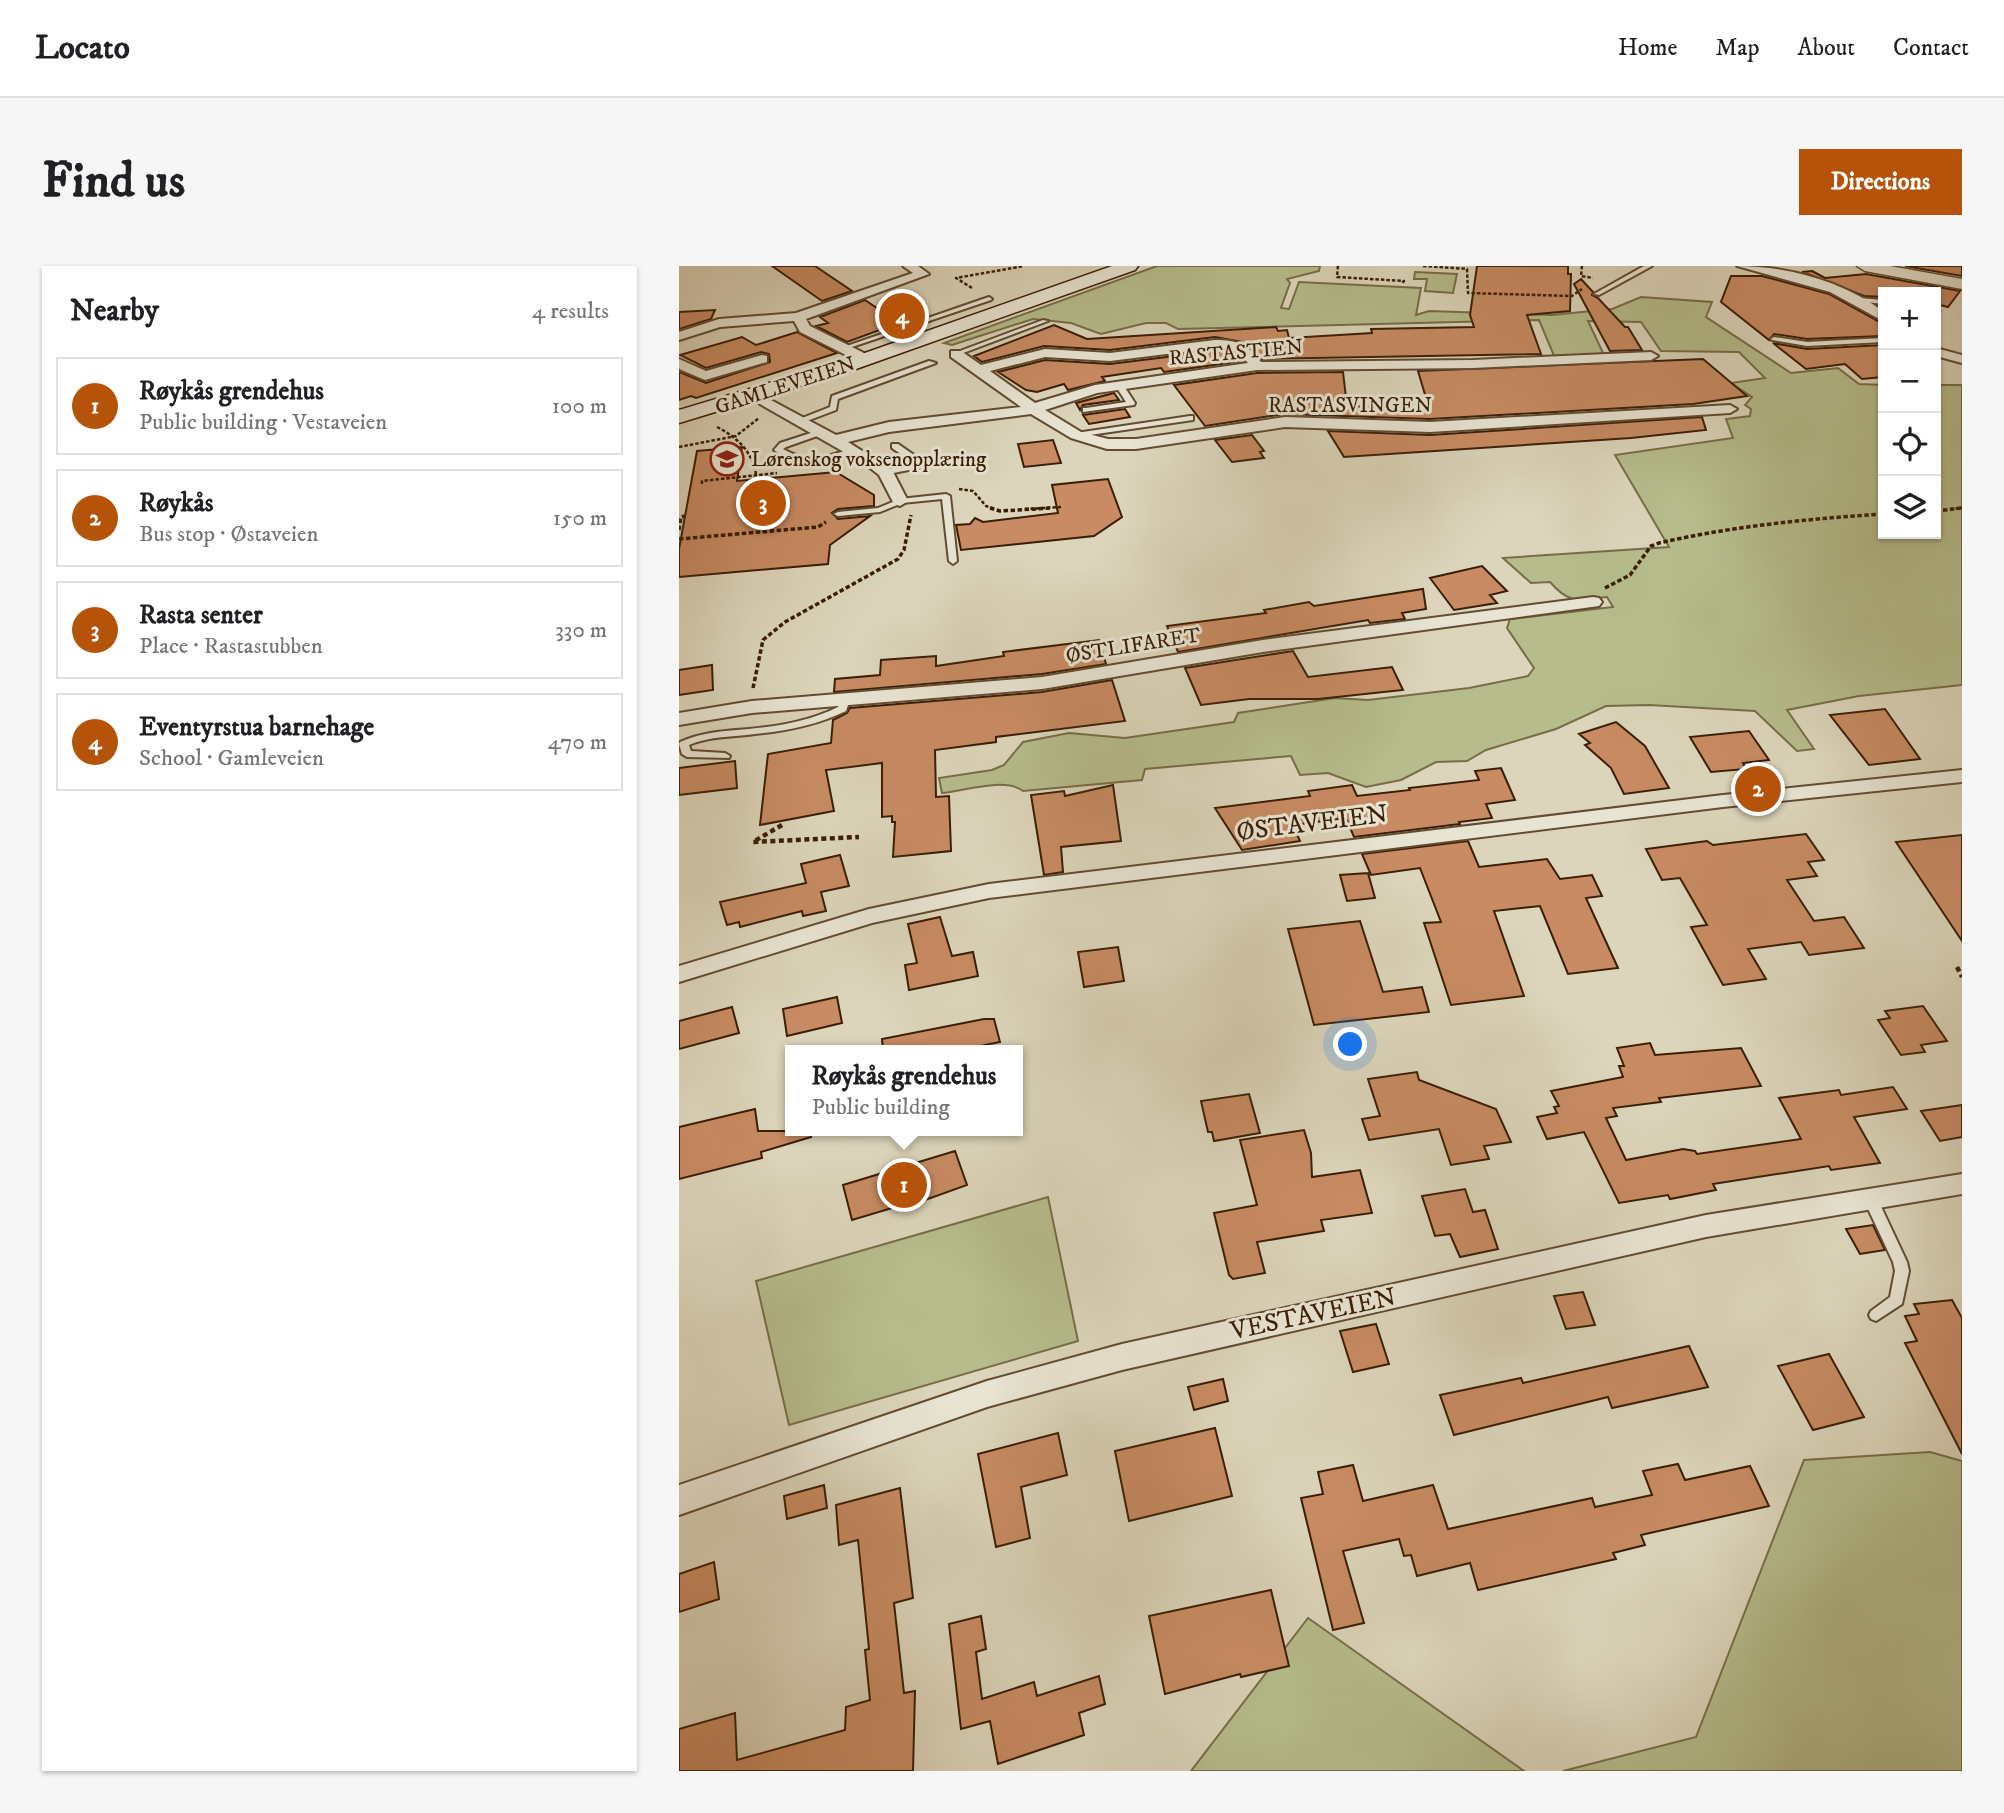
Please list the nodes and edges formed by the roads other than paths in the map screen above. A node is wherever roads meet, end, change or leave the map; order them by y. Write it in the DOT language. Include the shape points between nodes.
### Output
graph roads {
  1 [pos="909,266"];
  2 [pos="1129,266"];
  3 [pos="1649,266"];
  4 [pos="1743,266"];
  5 [pos="1865,266"];
  6 [pos="1962,284"];
  7 [pos="1597,294"];
  8 [pos="989,299"];
  9 [pos="1859,300"];
  10 [pos="1878,302"];
  11 [pos="1878,313"];
  12 [pos="798,317"];
  13 [pos="1045,321"];
  14 [pos="679,336"];
  15 [pos="1774,339"];
  16 [pos="1878,340"];
  17 [pos="843,348"];
  18 [pos="1941,353"];
  19 [pos="956,354"];
  20 [pos="1651,356"];
  21 [pos="762,359"];
  22 [pos="865,359"];
  23 [pos="1962,359"];
  24 [pos="679,363"];
  25 [pos="932,363"];
  26 [pos="1257,366"];
  27 [pos="978,370"];
  28 [pos="1119,385"];
  29 [pos="756,404"];
  30 [pos="1033,409"];
  31 [pos="1730,409"];
  32 [pos="1086,411"];
  33 [pos="679,417"];
  34 [pos="1190,418"];
  35 [pos="796,422"];
  36 [pos="817,433"];
  37 [pos="1076,435"];
  38 [pos="832,441"];
  39 [pos="895,446"];
  40 [pos="851,451"];
  41 [pos="886,472"];
  42 [pos="906,500"];
  43 [pos="838,514"];
  44 [pos="953,561"];
  45 [pos="1593,602"];
  46 [pos="845,699"];
  47 [pos="679,719"];
  48 [pos="725,755"];
  49 [pos="1962,776"];
  50 [pos="679,974"];
  51 [pos="1962,1184"];
  52 [pos="1870,1198"];
  53 [pos="1876,1315"];
  54 [pos="679,1500"];
  1 -- 12 [label="street" via="923,274"];
  2 -- 22 [label="main road, GAMLEVEIEN"];
  3 -- 7 [label="lane"];
  4 -- 9 [label="street" via="1790,276"];
  5 -- 6 [label="street"];
  8 -- 17 [label="lane"];
  9 -- 10 [label="lane"];
  9 -- 11 [label="street"];
  12 -- 14 [label="street" via="719,323"];
  12 -- 17 [label="street" via="805,329"];
  13 -- 19 [label="lane"];
  15 -- 16 [label="lane" via="1807,344"];
  17 -- 22 [label="street"];
  18 -- 23 [label="street"];
  19 -- 27 [label="street, RASTASVINGEN"];
  20 -- 26 [label="street, RASTASTIEN"];
  21 -- 24 [label="street" via="705,376"];
  22 -- 29 [label="main road, GAMLEVEIEN"];
  25 -- 35 [label="lane" via="835,398 833,408"];
  26 -- 27 [label="street" via="1245,349 1215,344 1110,357 1045,353"];
  26 -- 28 [label="street, RASTASTIEN"];
  27 -- 30 [label="street, RASTASVINGEN"];
  28 -- 30 [label="street, RASTASTIEN" via="1073,393"];
  28 -- 32 [label="lane" via="1131,403"];
  29 -- 33 [label="main road, GAMLEVEIEN"];
  29 -- 35 [label="street"];
  30 -- 37 [label="street, RASTASVINGEN"];
  30 -- 38 [label="street, RASTASTIEN" via="989,419 864,431"];
  31 -- 37 [label="street, RASTASVINGEN" via="1430,427 1285,422 1136,444 1107,444"];
  34 -- 37 [label="lane"];
  35 -- 36 [label="street"];
  36 -- 38 [label="street"];
  36 -- 40 [label="lane" via="778,450 800,463"];
  38 -- 40 [label="street"];
  39 -- 41 [label="lane" via="918,462"];
  40 -- 41 [label="street"];
  41 -- 42 [label="street"];
  42 -- 43 [label="lane" via="880,510"];
  42 -- 44 [label="lane" via="946,496"];
  45 -- 46 [label="street, ØSTLIFARET" via="1263,646 1042,683"];
  46 -- 47 [label="street, ØSTLIFARET"];
  46 -- 48 [label="lane" via="843,709 831,716 699,737 684,744 687,754"];
  49 -- 50 [label="street, ØSTAVEIEN" via="989,891 869,916"];
  51 -- 52 [label="street, VESTAVEIEN"];
  52 -- 53 [label="lane" via="1892,1239 1902,1271 1898,1300"];
  52 -- 54 [label="street, VESTAVEIEN" via="1706,1226 1122,1357 975,1398"];
}
